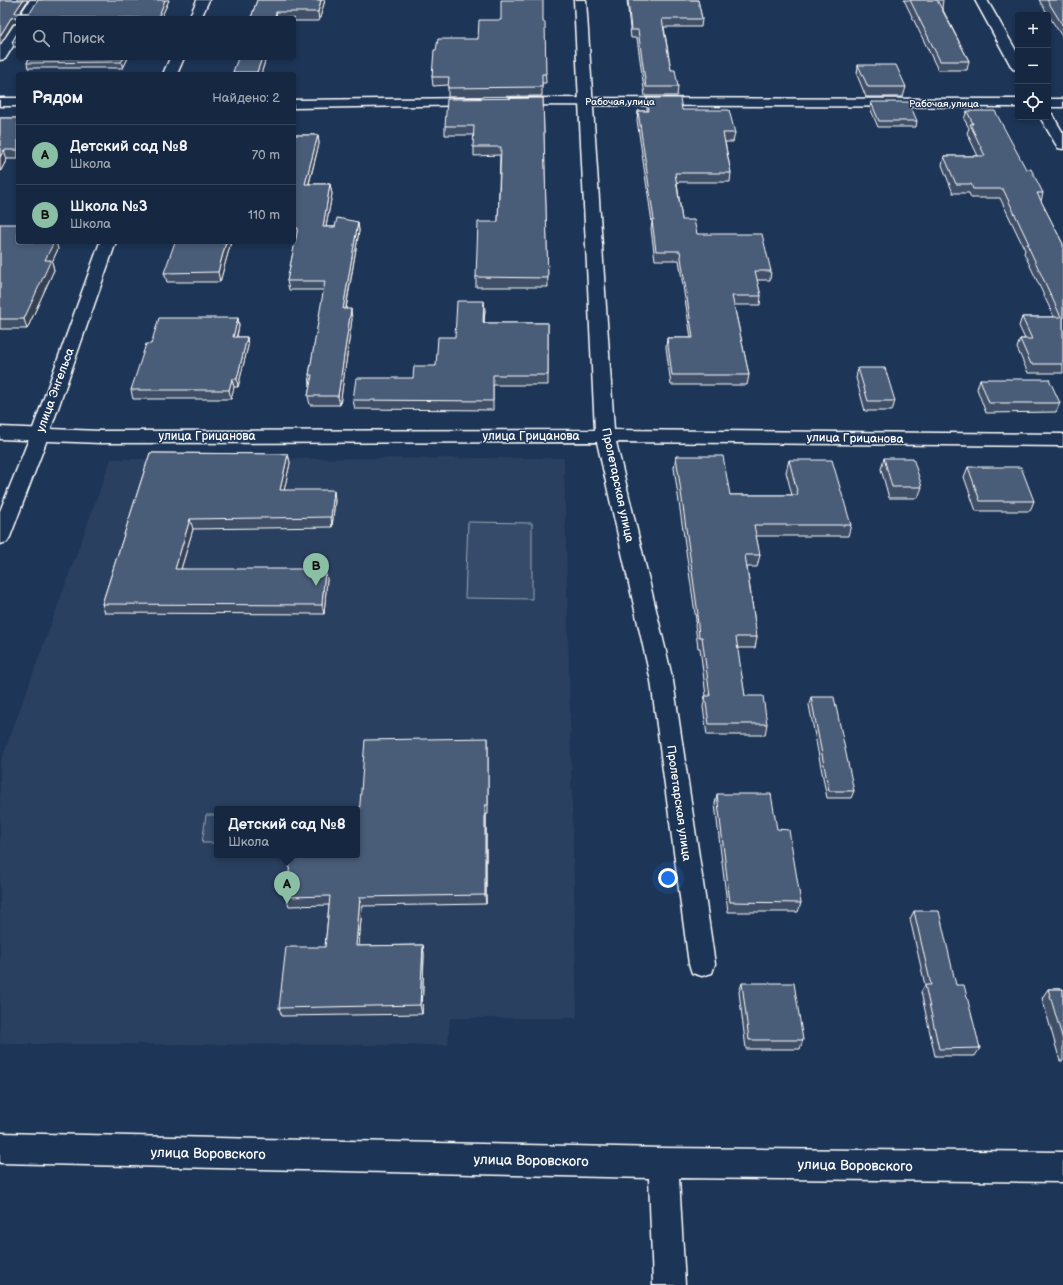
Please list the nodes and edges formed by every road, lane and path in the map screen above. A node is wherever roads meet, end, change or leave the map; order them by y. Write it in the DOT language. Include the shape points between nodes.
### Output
graph roads {
  1 [pos="36,0"];
  2 [pos="203,0"];
  3 [pos="580,0"];
  4 [pos="981,0"];
  5 [pos="25,16"];
  6 [pos="196,16"];
  7 [pos="16,31"];
  8 [pos="0,56"];
  9 [pos="176,60"];
  10 [pos="1015,61"];
  11 [pos="171,72"];
  12 [pos="584,101"];
  13 [pos="0,102"];
  14 [pos="16,102"];
  15 [pos="1015,103"];
  16 [pos="1051,103"];
  17 [pos="1063,103"];
  18 [pos="296,104"];
  19 [pos="1049,120"];
  20 [pos="1063,145"];
  21 [pos="107,244"];
  22 [pos="0,433"];
  23 [pos="40,434"];
  24 [pos="605,436"];
  25 [pos="1063,440"];
  26 [pos="0,537"];
  27 [pos="702,964"];
  28 [pos="0,1148"];
  29 [pos="662,1163"];
  30 [pos="1063,1167"];
  31 [pos="669,1285"];
  1 -- 5 [label="street"];
  2 -- 6 [label="street"];
  3 -- 12 [label="street, Пролетарская улица"];
  4 -- 10 [label="street"];
  7 -- 8 [label="street"];
  9 -- 11 [label="street"];
  12 -- 15 [label="street, Рабочая улица"];
  12 -- 18 [label="street, Рабочая улица"];
  12 -- 24 [label="street, Пролетарская улица"];
  13 -- 14 [label="street"];
  16 -- 17 [label="street"];
  19 -- 20 [label="street"];
  21 -- 23 [label="street, улица Энгельса"];
  22 -- 23 [label="street, улица Грицанова"];
  23 -- 24 [label="street, улица Грицанова" via="100,437"];
  23 -- 26 [label="street, улица Энгельса"];
  24 -- 25 [label="street, улица Грицанова"];
  24 -- 27 [label="street, Пролетарская улица" via="662,682"];
  28 -- 29 [label="street, улица Воровского"];
  29 -- 30 [label="street, улица Воровского"];
  29 -- 31 [label="street"];
}
